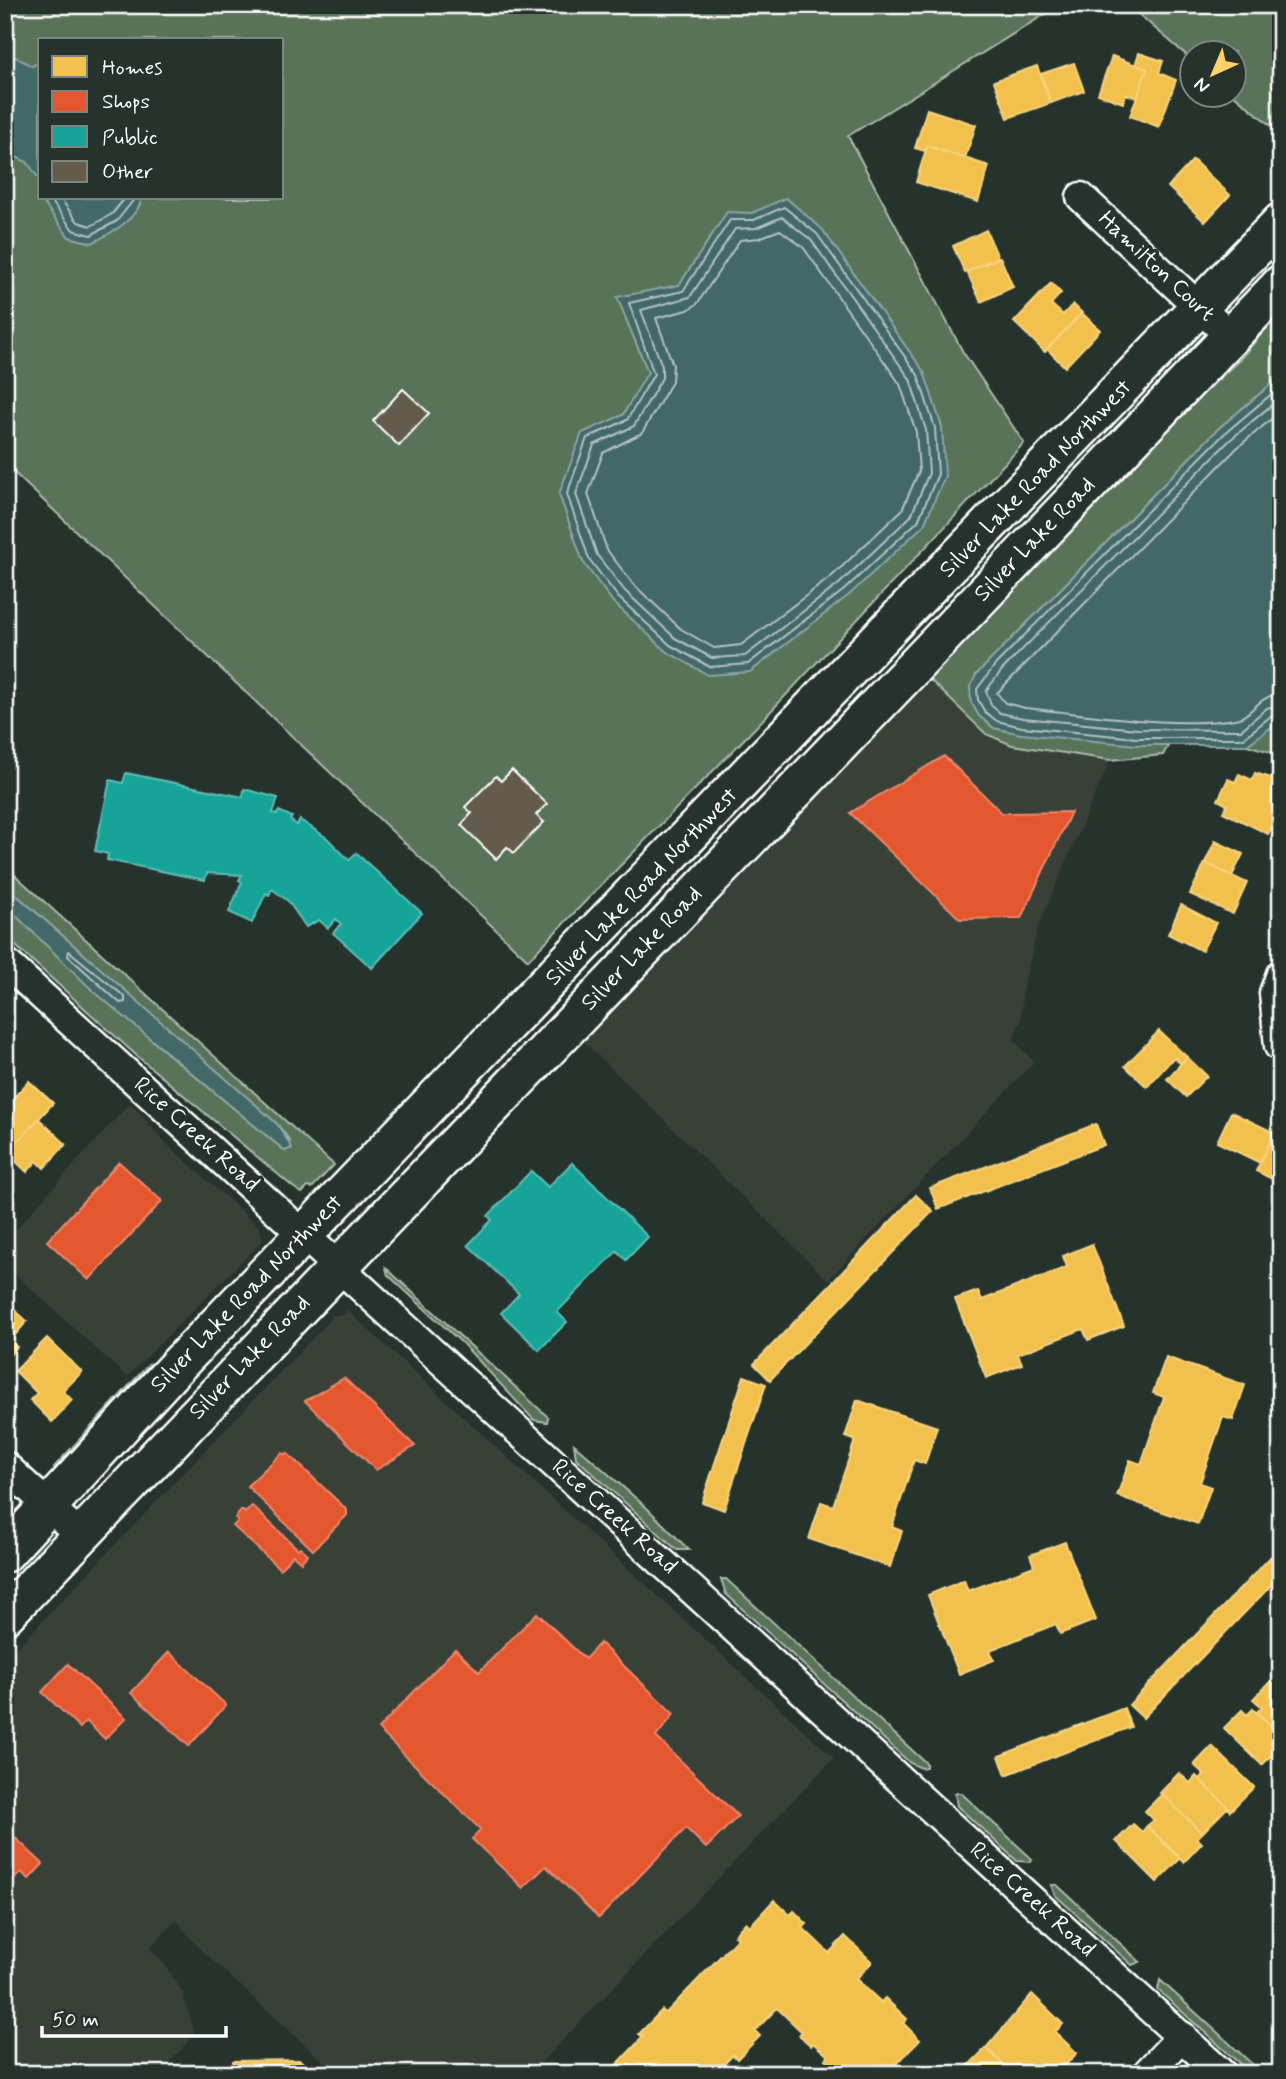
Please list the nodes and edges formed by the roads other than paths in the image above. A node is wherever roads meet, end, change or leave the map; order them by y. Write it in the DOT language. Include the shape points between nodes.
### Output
graph roads {
  1 [pos="1081,197"];
  2 [pos="1281,222"];
  3 [pos="1281,284"];
  4 [pos="1199,309"];
  5 [pos="1231,337"];
  6 [pos="5,961"];
  7 [pos="1281,974"];
  8 [pos="1279,1046"];
  9 [pos="304,1233"];
  10 [pos="339,1265"];
  11 [pos="5,1466"];
  12 [pos="50,1507"];
  13 [pos="81,1536"];
  14 [pos="5,1553"];
  15 [pos="5,1615"];
  16 [pos="1182,2036"];
  17 [pos="1146,2074"];
  18 [pos="1222,2074"];
  1 -- 4 [label="street, Hamilton Court"];
  2 -- 4 [label="main road, Silver Lake Road Northwest"];
  3 -- 5 [label="main road, Silver Lake Road"];
  4 -- 5 [label="street, Hamilton Court"];
  4 -- 9 [label="main road, Silver Lake Road Northwest"];
  5 -- 10 [label="main road, Silver Lake Road"];
  6 -- 9 [label="street, Rice Creek Road"];
  7 -- 8 [label="street" via="1275,993"];
  9 -- 10 [label="street, Rice Creek Road"];
  9 -- 12 [label="main road, Silver Lake Road Northwest"];
  10 -- 13 [label="main road, Silver Lake Road"];
  10 -- 16 [label="street, Rice Creek Road"];
  11 -- 12 [label="street"];
  12 -- 13 [label="street"];
  12 -- 14 [label="main road, Silver Lake Road Northwest"];
  13 -- 15 [label="main road, Silver Lake Road"];
  16 -- 17 [label="street"];
  16 -- 18 [label="street, Rice Creek Road"];
}
